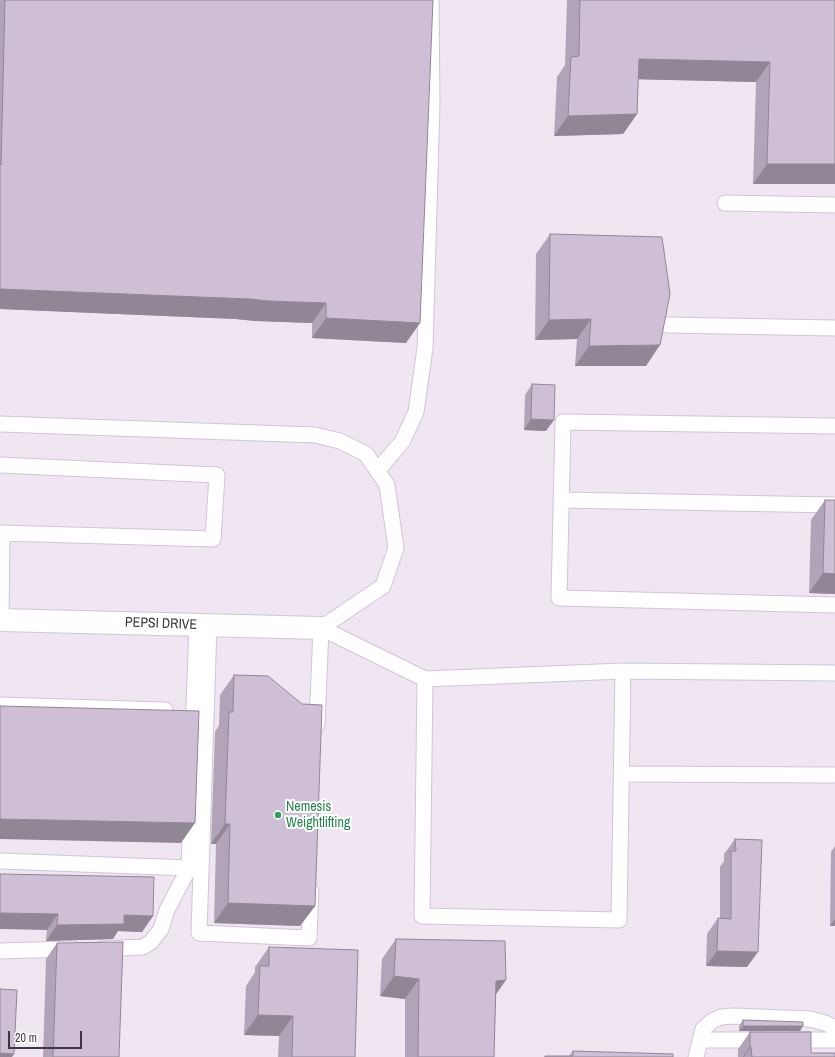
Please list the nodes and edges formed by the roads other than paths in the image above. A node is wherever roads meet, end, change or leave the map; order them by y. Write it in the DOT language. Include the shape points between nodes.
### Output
graph roads {
  1 [pos="431,0"];
  2 [pos="725,203"];
  3 [pos="835,205"];
  4 [pos="667,325"];
  5 [pos="835,328"];
  6 [pos="0,424"];
  7 [pos="835,426"];
  8 [pos="0,465"];
  9 [pos="378,471"];
  10 [pos="561,500"];
  11 [pos="835,505"];
  12 [pos="1,533"];
  13 [pos="835,605"];
  14 [pos="0,620"];
  15 [pos="203,625"];
  16 [pos="321,628"];
  17 [pos="623,671"];
  18 [pos="835,672"];
  19 [pos="425,679"];
  20 [pos="0,705"];
  21 [pos="194,711"];
  22 [pos="317,740"];
  23 [pos="622,774"];
  24 [pos="835,775"];
  25 [pos="0,861"];
  26 [pos="189,868"];
  27 [pos="311,875"];
  28 [pos="0,951"];
  29 [pos="835,1028"];
  30 [pos="700,1040"];
  31 [pos="835,1040"];
  32 [pos="696,1057"];
  1 -- 9 [label="lane" via="432,104 425,348 416,412 402,442"];
  2 -- 3 [label="lane"];
  4 -- 5 [label="lane"];
  6 -- 9 [label="lane" via="315,435 340,440 366,454"];
  7 -- 10 [label="lane" via="563,422"];
  8 -- 12 [label="lane" via="217,475 213,539"];
  9 -- 16 [label="lane" via="387,485 396,548 383,586"];
  10 -- 11 [label="lane"];
  10 -- 13 [label="lane" via="559,598"];
  12 -- 14 [label="lane"];
  14 -- 15 [label="street, PEPSI DRIVE"];
  15 -- 16 [label="street, PEPSI DRIVE"];
  15 -- 21 [label="lane"];
  15 -- 27 [label="lane" via="200,933 309,938"];
  16 -- 19 [label="lane"];
  16 -- 22 [label="lane"];
  17 -- 18 [label="lane"];
  17 -- 19 [label="lane"];
  17 -- 23 [label="lane"];
  19 -- 23 [label="lane" via="422,916 619,920"];
  20 -- 21 [label="lane"];
  21 -- 26 [label="lane"];
  23 -- 24 [label="lane"];
  25 -- 26 [label="lane"];
  26 -- 28 [label="lane" via="167,910 161,929 151,942 143,947"];
  29 -- 30 [label="lane" via="810,1019 721,1017 703,1028"];
  30 -- 31 [label="lane"];
  30 -- 32 [label="lane"];
}
